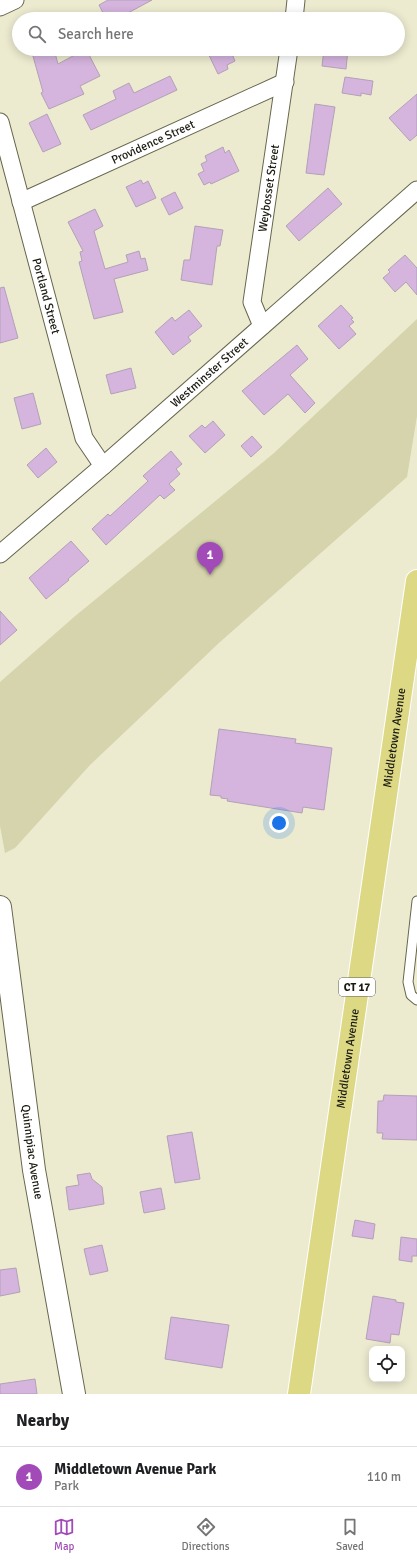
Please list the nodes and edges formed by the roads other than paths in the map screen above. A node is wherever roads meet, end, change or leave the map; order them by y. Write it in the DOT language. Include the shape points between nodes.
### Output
graph roads {
  1 [pos="15,0"];
  2 [pos="296,0"];
  3 [pos="0,7"];
  4 [pos="295,12"];
  5 [pos="288,56"];
  6 [pos="285,82"];
  7 [pos="0,122"];
  8 [pos="417,190"];
  9 [pos="21,202"];
  10 [pos="262,326"];
  11 [pos="103,466"];
  12 [pos="0,554"];
  13 [pos="417,581"];
  14 [pos="417,901"];
  15 [pos="0,908"];
  16 [pos="417,1000"];
  17 [pos="74,1394"];
  18 [pos="299,1394"];
  1 -- 3 [label="street"];
  2 -- 4 [label="street"];
  5 -- 6 [label="street, Weybosset Street"];
  6 -- 9 [label="street, Providence Street"];
  6 -- 10 [label="street, Weybosset Street" via="252,302"];
  7 -- 9 [label="street, Portland Street"];
  8 -- 10 [label="street, Westminster Street"];
  9 -- 11 [label="street, Portland Street" via="84,438"];
  10 -- 11 [label="street, Westminster Street"];
  11 -- 12 [label="street, Westminster Street"];
  13 -- 18 [label="main road, Middletown Avenue / CT 17"];
  14 -- 16 [label="lane" via="408,982 411,995"];
  15 -- 17 [label="main road, Quinnipiac Avenue" via="34,1170"];
}
